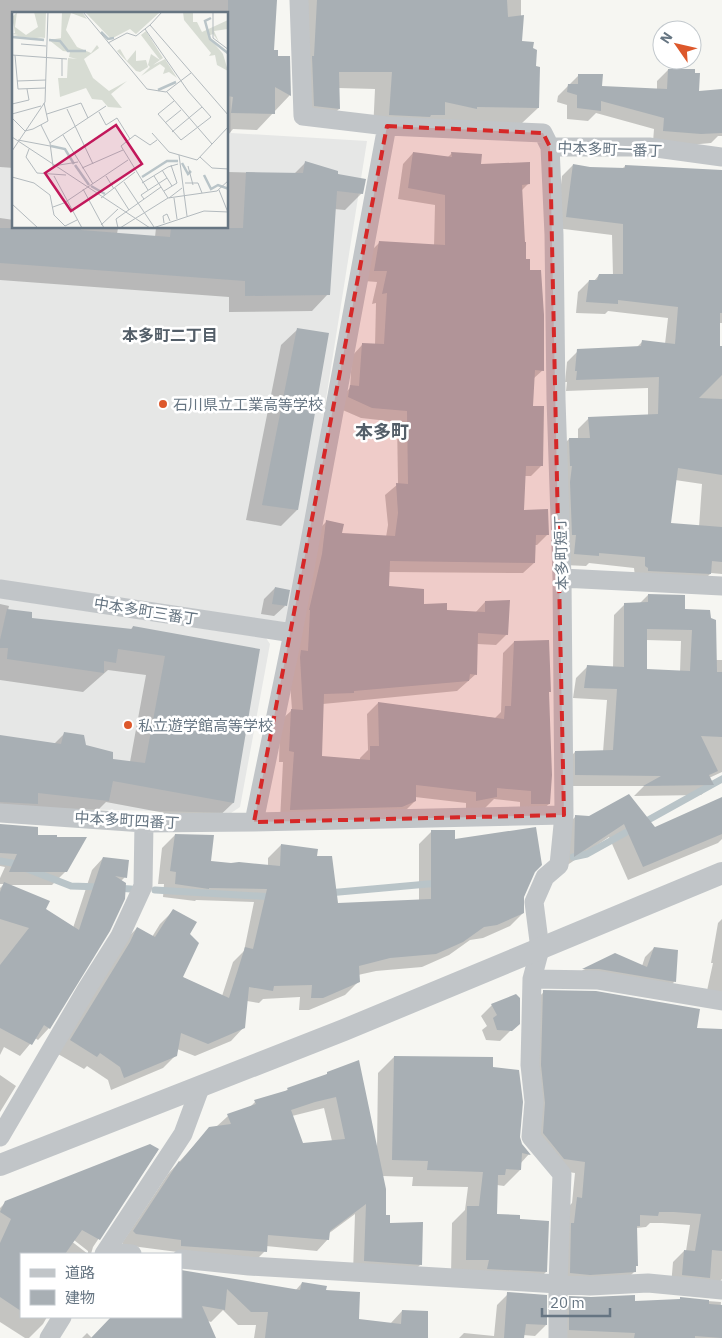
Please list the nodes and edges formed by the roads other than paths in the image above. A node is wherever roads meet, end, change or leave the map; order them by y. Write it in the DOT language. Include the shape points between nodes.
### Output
graph roads {
  1 [pos="299,0"];
  2 [pos="387,126"];
  3 [pos="550,147"];
  4 [pos="722,157"];
  5 [pos="562,578"];
  6 [pos="722,586"];
  7 [pos="0,589"];
  8 [pos="293,633"];
  9 [pos="0,813"];
  10 [pos="564,815"];
  11 [pos="254,822"];
  12 [pos="144,823"];
  13 [pos="722,873"];
  14 [pos="540,949"];
  15 [pos="532,979"];
  16 [pos="722,1001"];
  17 [pos="200,1088"];
  18 [pos="0,1137"];
  19 [pos="0,1165"];
  20 [pos="105,1253"];
  21 [pos="182,1259"];
  22 [pos="558,1284"];
  23 [pos="722,1290"];
  24 [pos="61,1318"];
  25 [pos="49,1338"];
  26 [pos="558,1338"];
  1 -- 2 [label="street" via="302,116"];
  2 -- 3 [label="street, 中本多町一番丁" via="543,133"];
  2 -- 8 [label="street"];
  3 -- 4 [label="street, 中本多町一番丁" via="649,148"];
  3 -- 5 [label="street, 本多町短丁"];
  5 -- 6 [label="street"];
  5 -- 10 [label="street, 本多町短丁"];
  7 -- 8 [label="street, 中本多町三番丁"];
  8 -- 11 [label="street"];
  9 -- 12 [label="street, 中本多町四番丁"];
  10 -- 11 [label="street, 中本多町四番丁"];
  10 -- 14 [label="street, 本多町短丁" via="559,865 544,877 534,902"];
  11 -- 12 [label="street, 中本多町四番丁"];
  12 -- 18 [label="street" via="143,886 120,936"];
  13 -- 14 [label="street"];
  14 -- 15 [label="street"];
  14 -- 17 [label="street"];
  15 -- 16 [label="street" via="597,980"];
  15 -- 22 [label="street" via="530,1065 534,1102 531,1137 562,1174"];
  17 -- 19 [label="street"];
  17 -- 20 [label="street" via="183,1134"];
  21 -- 22 [label="street"];
  22 -- 23 [label="street" via="648,1284"];
  22 -- 26 [label="street"];
  24 -- 25 [label="street"];
}
